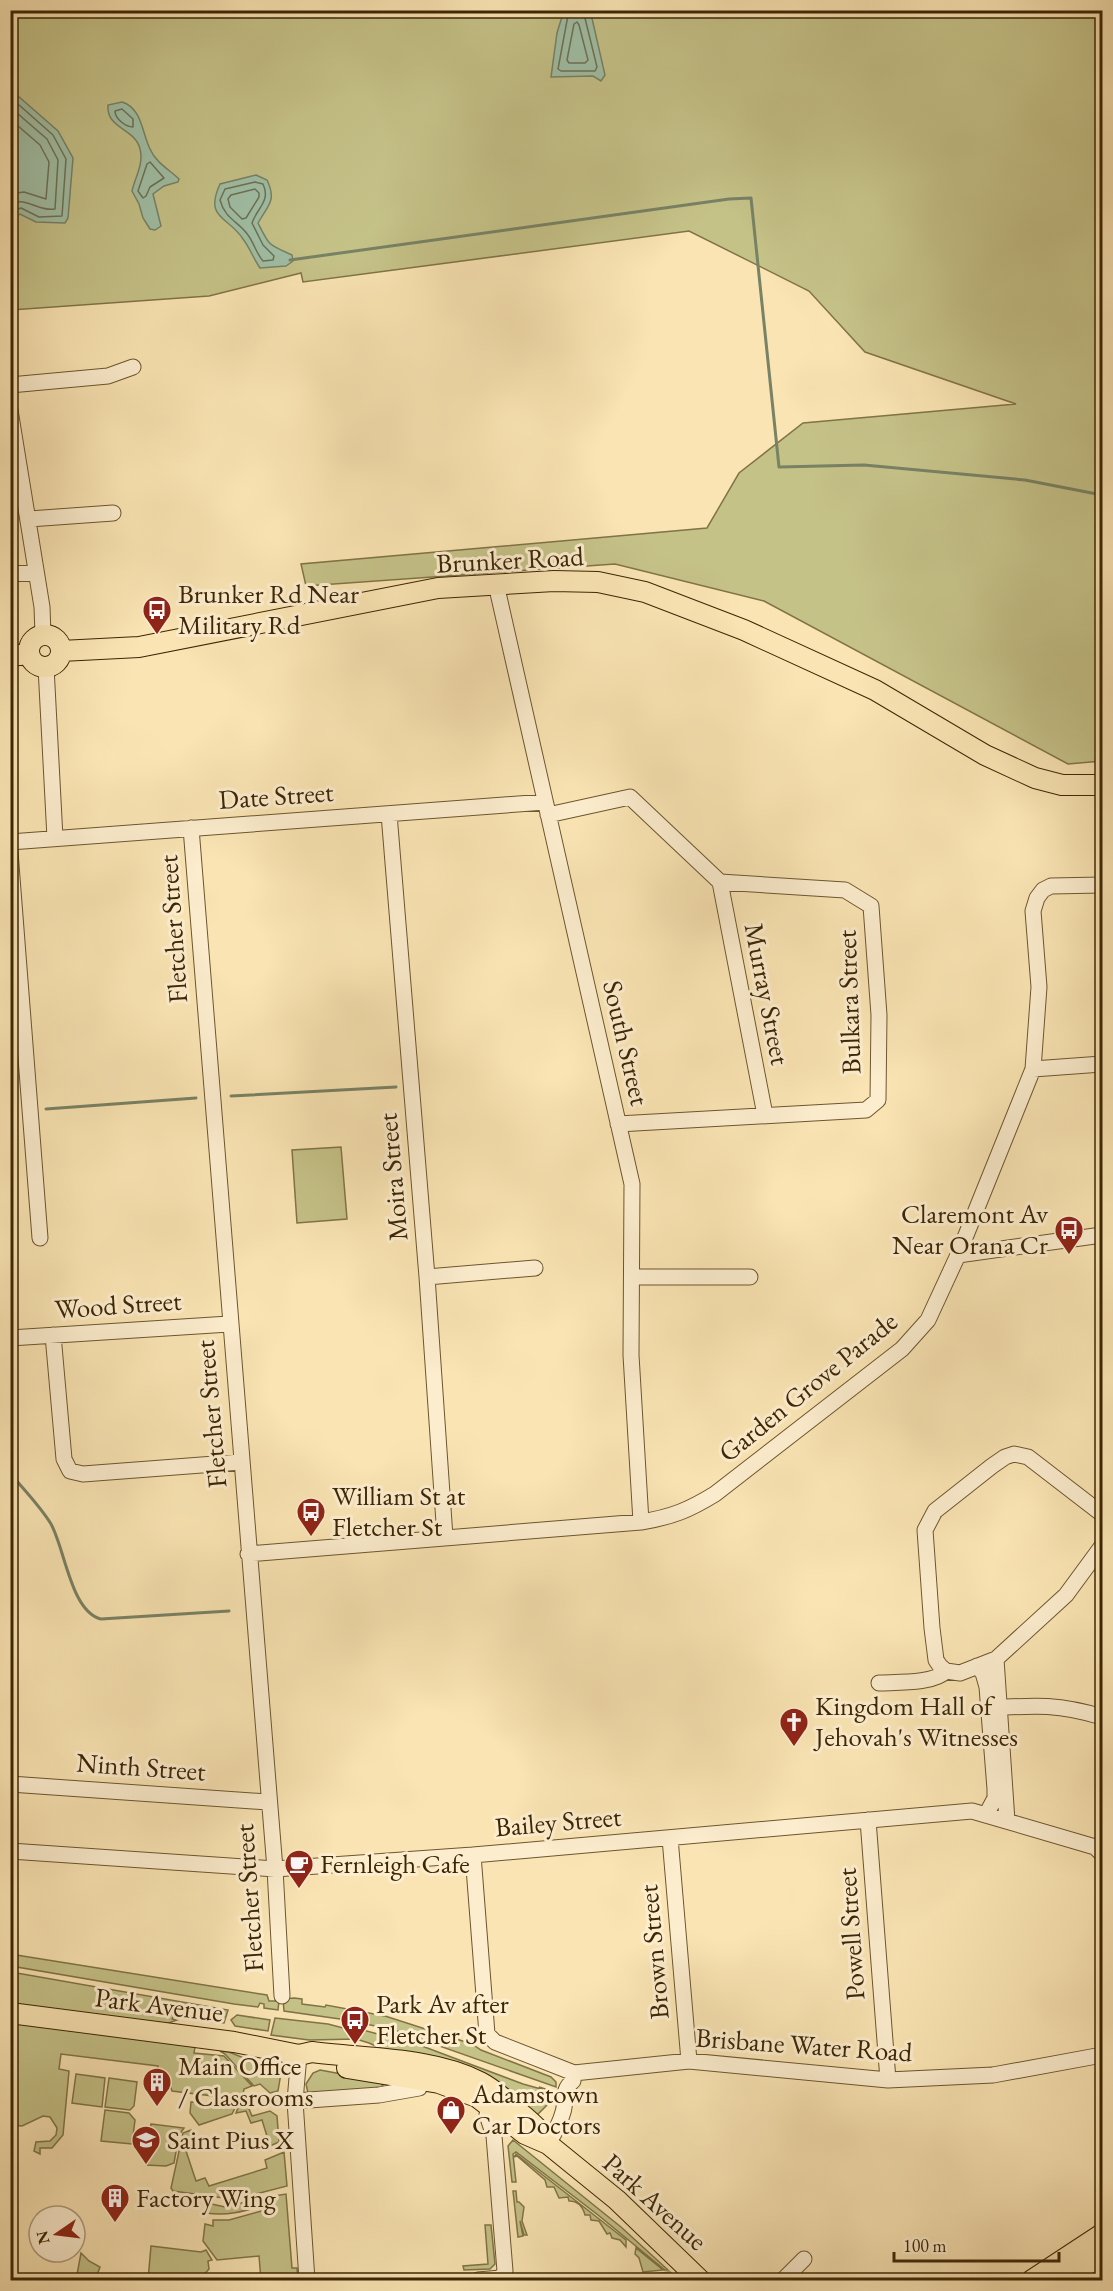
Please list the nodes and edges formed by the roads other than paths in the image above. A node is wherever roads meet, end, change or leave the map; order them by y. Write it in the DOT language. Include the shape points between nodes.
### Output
graph roads {
  1 [pos="133,367"];
  2 [pos="10,385"];
  3 [pos="10,410"];
  4 [pos="113,513"];
  5 [pos="29,519"];
  6 [pos="36,572"];
  7 [pos="10,574"];
  8 [pos="496,584"];
  9 [pos="43,635"];
  10 [pos="61,651"];
  11 [pos="20,655"];
  12 [pos="46,667"];
  13 [pos="1102,784"];
  14 [pos="547,808"];
  15 [pos="389,814"];
  16 [pos="191,828"];
  17 [pos="56,838"];
  18 [pos="10,842"];
  19 [pos="10,852"];
  20 [pos="720,882"];
  21 [pos="1102,885"];
  22 [pos="1102,1064"];
  23 [pos="1033,1068"];
  24 [pos="765,1115"];
  25 [pos="618,1124"];
  26 [pos="1102,1235"];
  27 [pos="40,1238"];
  28 [pos="958,1255"];
  29 [pos="535,1268"];
  30 [pos="750,1276"];
  31 [pos="427,1277"];
  32 [pos="632,1277"];
  33 [pos="229,1324"];
  34 [pos="53,1335"];
  35 [pos="10,1338"];
  36 [pos="241,1462"];
  37 [pos="1102,1514"];
  38 [pos="641,1522"];
  39 [pos="445,1537"];
  40 [pos="1102,1546"];
  41 [pos="248,1554"];
  42 [pos="996,1659"];
  43 [pos="977,1666"];
  44 [pos="946,1671"];
  45 [pos="879,1683"];
  46 [pos="995,1708"];
  47 [pos="1102,1717"];
  48 [pos="10,1784"];
  49 [pos="267,1802"];
  50 [pos="986,1815"];
  51 [pos="868,1820"];
  52 [pos="1007,1821"];
  53 [pos="670,1838"];
  54 [pos="10,1851"];
  55 [pos="1102,1854"];
  56 [pos="473,1855"];
  57 [pos="274,1869"];
  58 [pos="282,1996"];
  59 [pos="10,2013"];
  60 [pos="299,2055"];
  61 [pos="1102,2055"];
  62 [pos="689,2061"];
  63 [pos="574,2077"];
  64 [pos="420,2079"];
  65 [pos="888,2080"];
  66 [pos="295,2101"];
  67 [pos="494,2103"];
  68 [pos="548,2144"];
  69 [pos="1102,2234"];
  70 [pos="1102,2255"];
  71 [pos="804,2259"];
  72 [pos="307,2280"];
  73 [pos="478,2280"];
  74 [pos="701,2280"];
  75 [pos="783,2280"];
  76 [pos="1032,2280"];
  77 [pos="1063,2280"];
  1 -- 2 [label="street" via="108,376"];
  3 -- 5 [label="street"];
  4 -- 5 [label="street"];
  5 -- 6 [label="street"];
  6 -- 7 [label="street"];
  6 -- 9 [label="street"];
  8 -- 10 [label="main road, Brunker Road" via="438,588 139,646"];
  8 -- 13 [label="main road, Brunker Road" via="598,582 645,592 744,630 875,690 985,755 1035,778 1062,785"];
  8 -- 14 [label="street, South Street"];
  9 -- 10 [label="main road" via="56,639"];
  9 -- 11 [label="main road"];
  10 -- 12 [label="main road" via="56,662"];
  11 -- 12 [label="main road"];
  12 -- 17 [label="street"];
  14 -- 15 [label="street, Date Street"];
  14 -- 20 [label="street" via="630,797"];
  14 -- 25 [label="street, South Street"];
  15 -- 16 [label="street, Date Street"];
  15 -- 31 [label="street, Moira Street"];
  16 -- 17 [label="street, Date Street"];
  16 -- 33 [label="street, Fletcher Street"];
  17 -- 18 [label="street, Date Street"];
  19 -- 27 [label="street"];
  20 -- 24 [label="street, Murray Street"];
  20 -- 24 [label="street, Bulkara Street" via="845,890 871,906 879,1015 878,1100 866,1110"];
  21 -- 23 [label="street, Garden Grove Parade" via="1051,886 1037,898 1033,911 1039,987"];
  22 -- 23 [label="street"];
  23 -- 28 [label="street, Garden Grove Parade"];
  24 -- 25 [label="street"];
  25 -- 32 [label="street, South Street" via="632,1184"];
  26 -- 28 [label="street"];
  28 -- 38 [label="street, Garden Grove Parade" via="928,1320 902,1348 714,1495 691,1509"];
  29 -- 31 [label="street"];
  30 -- 32 [label="street"];
  31 -- 39 [label="street, Moira Street"];
  32 -- 38 [label="street, South Street" via="631,1355"];
  33 -- 34 [label="street, Wood Street"];
  33 -- 36 [label="street, Fletcher Street"];
  34 -- 35 [label="street, Wood Street"];
  34 -- 36 [label="street" via="64,1459 70,1471 83,1474"];
  36 -- 41 [label="street, Fletcher Street"];
  37 -- 44 [label="street" via="1028,1457 1014,1454 992,1466 935,1511 925,1530 936,1660"];
  38 -- 39 [label="street, Garden Grove Parade"];
  39 -- 41 [label="street, Garden Grove Parade"];
  40 -- 42 [label="street" via="1066,1595"];
  41 -- 49 [label="street, Fletcher Street"];
  42 -- 43 [label="street"];
  42 -- 46 [label="street"];
  43 -- 44 [label="street" via="960,1673"];
  43 -- 46 [label="street" via="984,1673"];
  44 -- 45 [label="street" via="933,1679"];
  46 -- 47 [label="street" via="1063,1706"];
  46 -- 50 [label="street" via="995,1798"];
  46 -- 52 [label="street"];
  48 -- 49 [label="street, Ninth Street"];
  49 -- 57 [label="street, Fletcher Street"];
  50 -- 51 [label="street, Bailey Street" via="972,1811"];
  50 -- 52 [label="street, Bailey Street"];
  51 -- 53 [label="street, Bailey Street"];
  51 -- 65 [label="street, Powell Street"];
  52 -- 55 [label="street, Bailey Street" via="1095,1847"];
  53 -- 56 [label="street, Bailey Street"];
  53 -- 62 [label="street, Brown Street"];
  54 -- 57 [label="street, Bailey Street"];
  56 -- 57 [label="street, Bailey Street"];
  56 -- 63 [label="street, Brisbane Water Road" via="489,2036"];
  57 -- 58 [label="street, Fletcher Street"];
  59 -- 60 [label="main road, Park Avenue" via="234,2042"];
  60 -- 64 [label="main road, Park Avenue" via="313,2063"];
  60 -- 66 [label="street"];
  60 -- 67 [label="main road, Park Avenue" via="312,2052 424,2066 471,2078"];
  61 -- 65 [label="street, Brisbane Water Road" via="993,2075"];
  62 -- 63 [label="street, Brisbane Water Road"];
  62 -- 65 [label="street, Brisbane Water Road"];
  63 -- 68 [label="street" via="572,2105 565,2109"];
  64 -- 66 [label="street" via="418,2088 379,2095"];
  64 -- 67 [label="main road, Park Avenue" via="455,2087"];
  66 -- 72 [label="street"];
  67 -- 68 [label="main road, Park Avenue" via="525,2134"];
  67 -- 73 [label="street" via="499,2126 494,2136 505,2271 503,2277"];
  68 -- 74 [label="main road, Park Avenue" via="617,2200"];
  69 -- 76 [label="main road"];
  70 -- 77 [label="main road"];
  71 -- 75 [label="street"];
}
